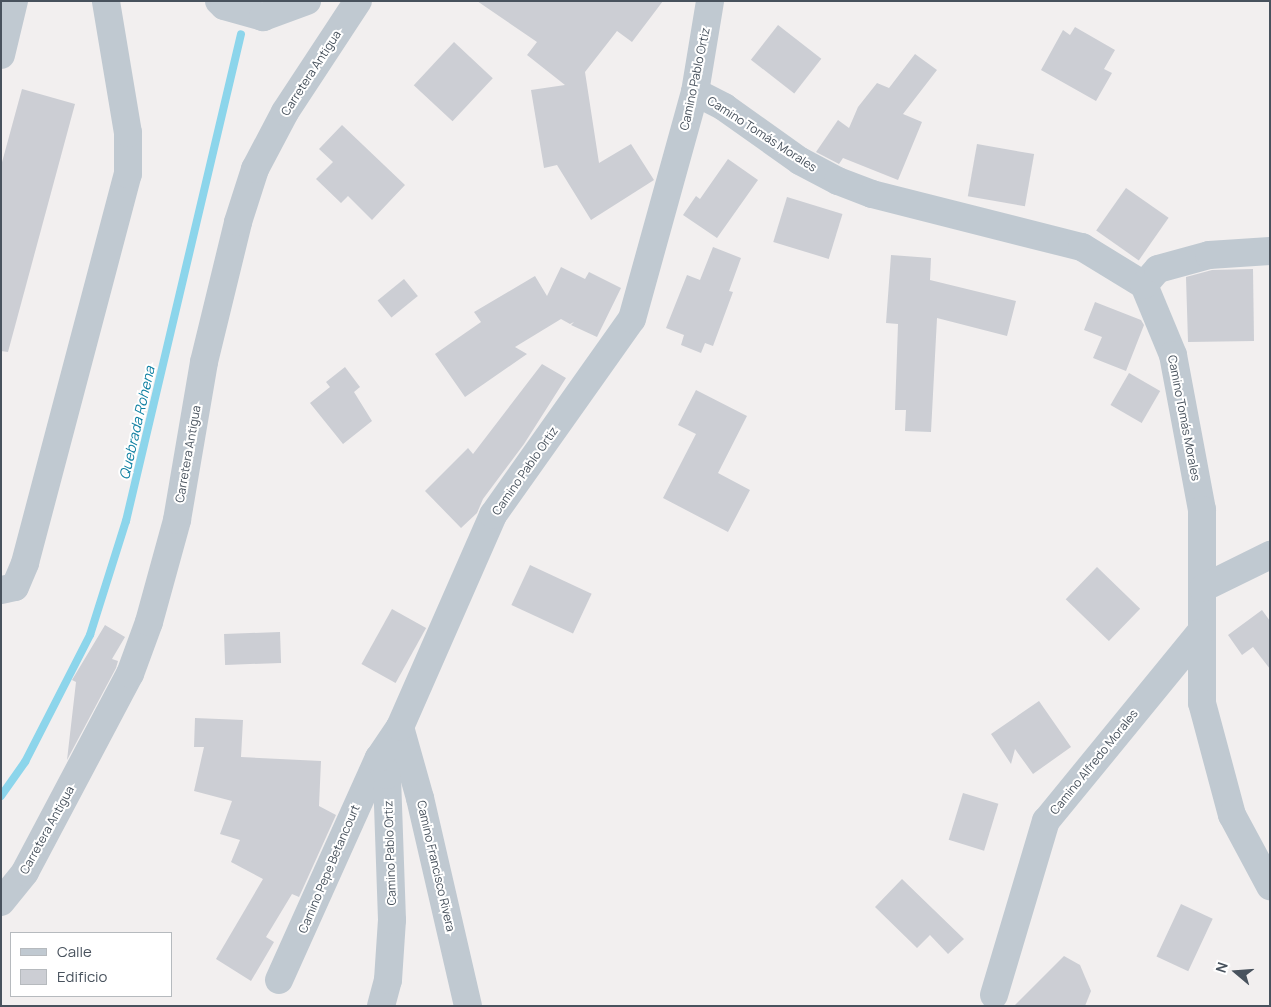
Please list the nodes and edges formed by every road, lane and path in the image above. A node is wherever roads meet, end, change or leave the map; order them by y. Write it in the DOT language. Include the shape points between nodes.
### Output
graph roads {
  1 [pos="14,1"];
  2 [pos="106,1"];
  3 [pos="219,1"];
  4 [pos="307,1"];
  5 [pos="358,1"];
  6 [pos="710,1"];
  7 [pos="1,55"];
  8 [pos="695,92"];
  9 [pos="1270,251"];
  10 [pos="1144,285"];
  11 [pos="1270,555"];
  12 [pos="1203,588"];
  13 [pos="1,590"];
  14 [pos="1200,633"];
  15 [pos="400,727"];
  16 [pos="379,758"];
  17 [pos="1270,886"];
  18 [pos="1,902"];
  19 [pos="279,980"];
  20 [pos="994,995"];
  21 [pos="381,1006"];
  22 [pos="468,1006"];
  1 -- 7 [label="street"];
  2 -- 13 [label="street" via="128,133 128,174 25,563 14,587"];
  3 -- 4 [label="street" via="224,6 263,17"];
  5 -- 18 [label="street, Carretera Antigua" via="285,112 255,169 238,222 204,362 178,520 149,622 130,674 25,872"];
  6 -- 8 [label="street, Camino Pablo Ortiz"];
  8 -- 10 [label="street, Camino Tomás Morales" via="724,107 800,161 838,181 872,194 1082,247"];
  8 -- 15 [label="street, Camino Pablo Ortiz" via="632,318 493,515"];
  9 -- 10 [label="street" via="1209,255 1158,270"];
  10 -- 12 [label="street, Camino Tomás Morales" via="1173,355 1202,510"];
  11 -- 12 [label="street"];
  12 -- 14 [label="street, Camino Tomás Morales"];
  14 -- 17 [label="street, Camino Tomás Morales" via="1202,703 1232,815"];
  14 -- 20 [label="street, Camino Alfredo Morales" via="1046,821"];
  15 -- 16 [label="street, Camino Pablo Ortiz"];
  15 -- 22 [label="street, Camino Francisco Rivera" via="420,798"];
  16 -- 19 [label="street, Camino Pepe Betancourt"];
  16 -- 21 [label="street, Camino Pablo Ortiz" via="387,775 392,920 388,980"];
}
